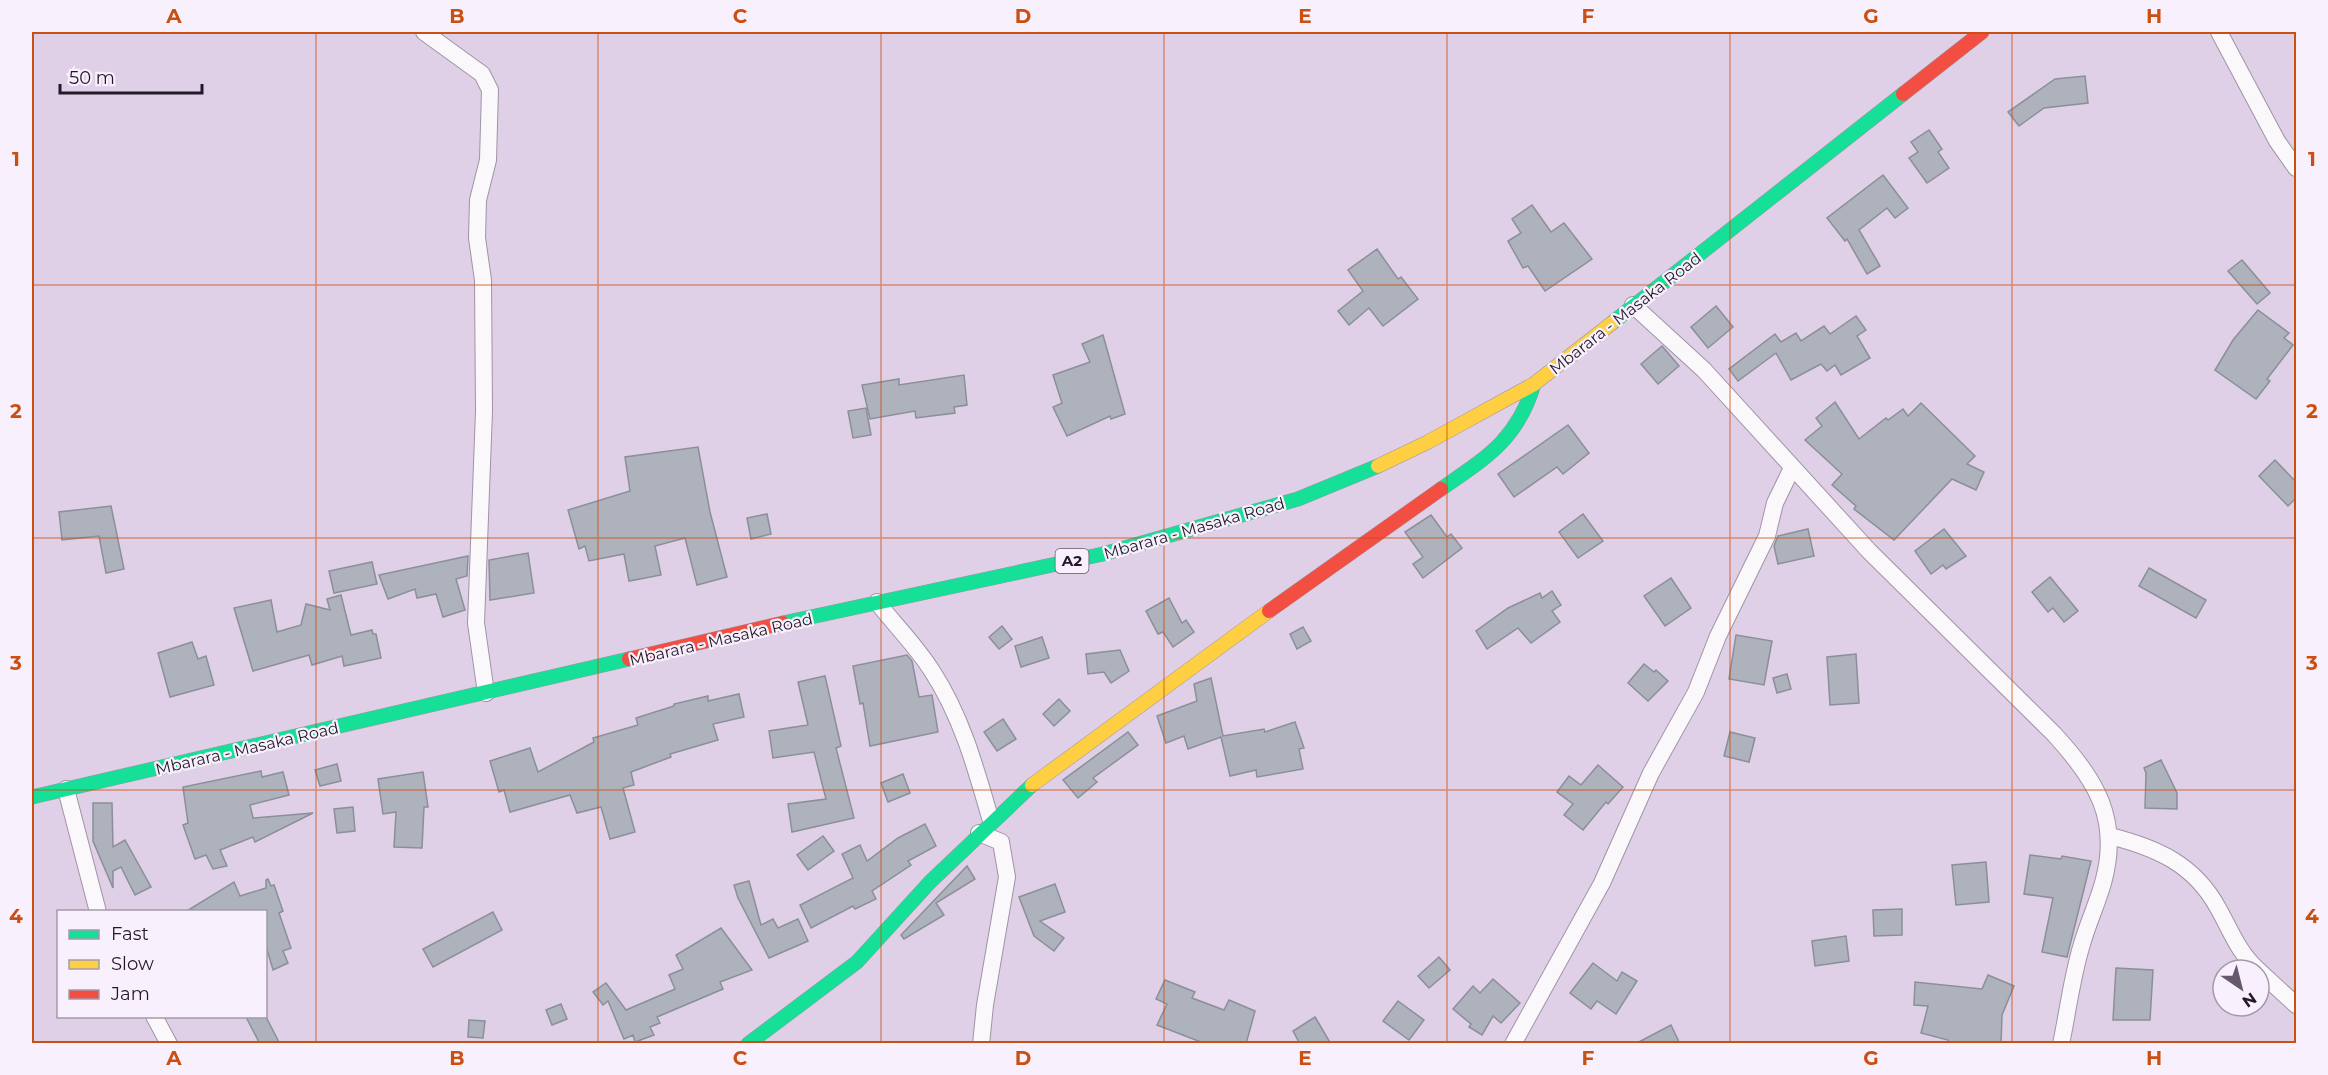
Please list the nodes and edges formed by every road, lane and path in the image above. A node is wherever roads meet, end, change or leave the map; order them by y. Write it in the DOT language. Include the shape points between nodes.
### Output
graph roads {
  1 [pos="424,32"];
  2 [pos="1982,32"];
  3 [pos="2219,32"];
  4 [pos="2296,168"];
  5 [pos="1634,305"];
  6 [pos="1534,384"];
  7 [pos="1792,468"];
  8 [pos="877,602"];
  9 [pos="486,693"];
  10 [pos="66,789"];
  11 [pos="32,797"];
  12 [pos="985,827"];
  13 [pos="2110,836"];
  14 [pos="97,910"];
  15 [pos="2247,958"];
  16 [pos="2271,982"];
  17 [pos="2296,1005"];
  18 [pos="155,1018"];
  19 [pos="169,1044"];
  20 [pos="748,1044"];
  21 [pos="981,1044"];
  22 [pos="1513,1044"];
  23 [pos="2061,1044"];
  1 -- 9 [label="street" via="482,74 490,90 488,160 478,200 477,238 483,280 484,411 476,623"];
  2 -- 5 [label="main road, Mbarara - Masaka Road / A2"];
  3 -- 4 [label="street" via="2277,141"];
  5 -- 6 [label="main road, Mbarara - Masaka Road / A2"];
  5 -- 7 [label="street" via="1704,370"];
  6 -- 8 [label="main road, Mbarara - Masaka Road / A2" via="1418,447 1298,499 1103,554"];
  6 -- 12 [label="main road" via="1517,427 1483,461 1066,758"];
  7 -- 13 [label="street" via="1869,551 2069,751 2097,791"];
  7 -- 22 [label="street" via="1775,503 1767,536 1718,636 1696,692 1651,773 1602,883"];
  8 -- 9 [label="main road, Mbarara - Masaka Road / A2"];
  8 -- 12 [label="street" via="932,670 967,739"];
  9 -- 10 [label="main road, Mbarara - Masaka Road / A2"];
  10 -- 11 [label="main road, Mbarara - Masaka Road / A2"];
  10 -- 14 [label="street"];
  12 -- 20 [label="main road" via="857,962"];
  12 -- 21 [label="street" via="1001,842 1007,877"];
  13 -- 15 [label="street" via="2148,846 2174,860 2206,887 2237,947"];
  13 -- 23 [label="street" via="2103,882 2081,947"];
  16 -- 17 [label="street"];
  18 -- 19 [label="street"];
}
